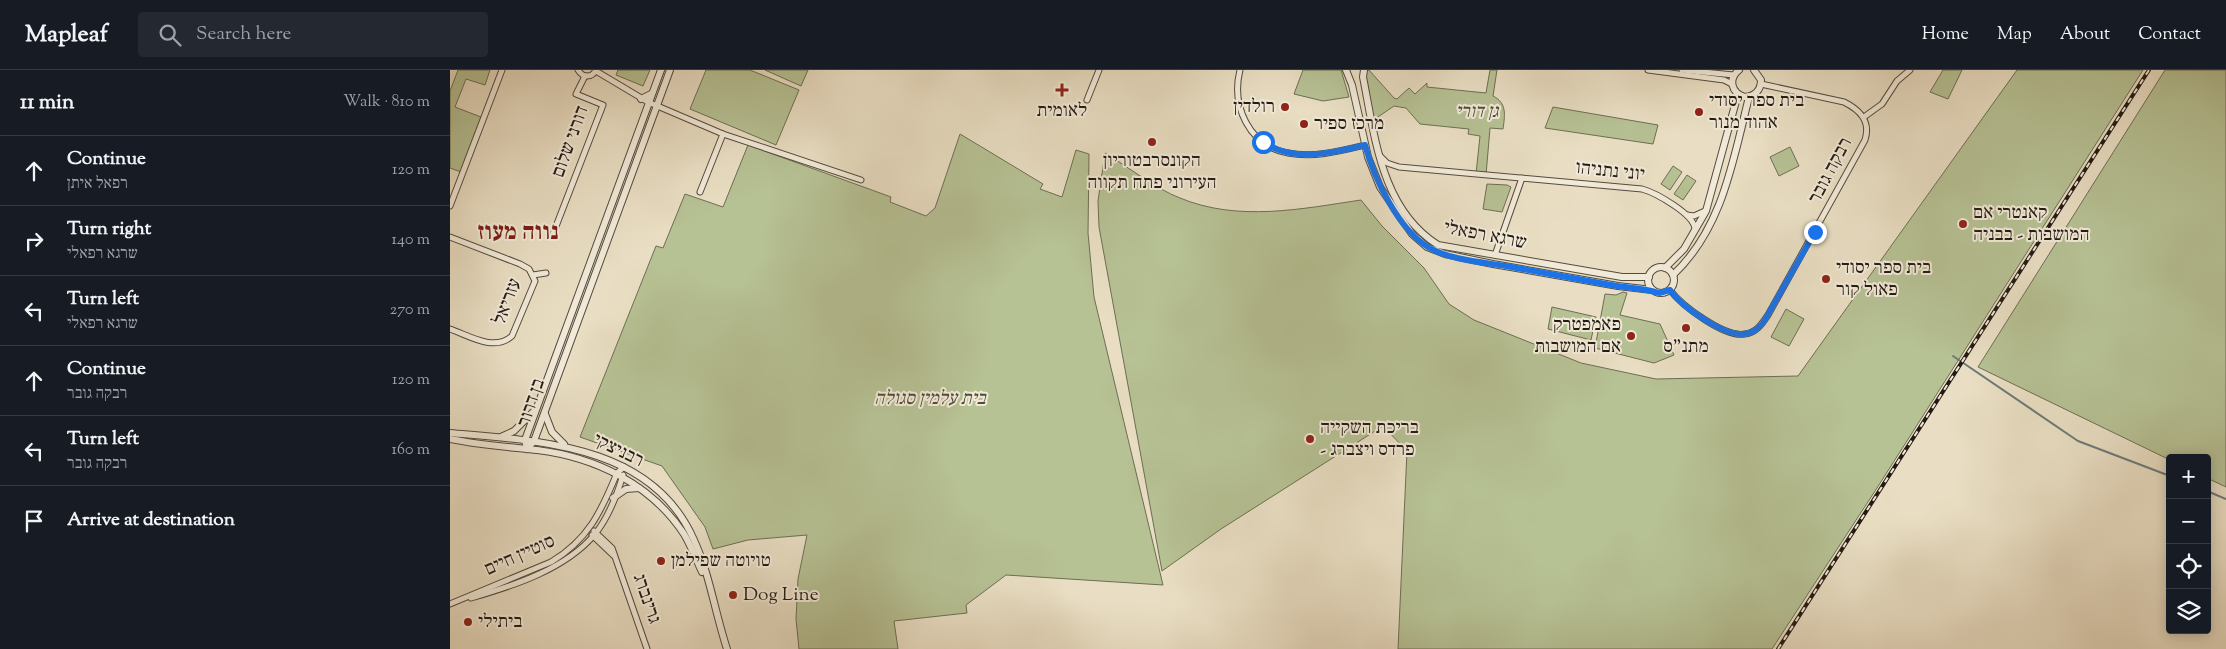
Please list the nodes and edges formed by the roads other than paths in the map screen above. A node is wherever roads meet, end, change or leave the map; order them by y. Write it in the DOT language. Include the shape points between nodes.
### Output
graph roads {
  1 [pos="502,70"];
  2 [pos="578,70"];
  3 [pos="660,70"];
  4 [pos="670,70"];
  5 [pos="1099,70"];
  6 [pos="1240,70"];
  7 [pos="1346,70"];
  8 [pos="1364,70"];
  9 [pos="1648,70"];
  10 [pos="1682,70"];
  11 [pos="1754,70"];
  12 [pos="1910,70"];
  13 [pos="596,71"];
  14 [pos="1736,73"];
  15 [pos="1760,73"];
  16 [pos="585,76"];
  17 [pos="1732,84"];
  18 [pos="1761,84"];
  19 [pos="651,94"];
  20 [pos="1738,94"];
  21 [pos="1749,97"];
  22 [pos="641,99"];
  23 [pos="1087,100"];
  24 [pos="648,102"];
  25 [pos="656,106"];
  26 [pos="1864,117"];
  27 [pos="723,134"];
  28 [pos="1365,145"];
  29 [pos="1380,155"];
  30 [pos="1399,168"];
  31 [pos="1387,178"];
  32 [pos="1522,178"];
  33 [pos="861,180"];
  34 [pos="700,192"];
  35 [pos="450,206"];
  36 [pos="1706,211"];
  37 [pos="1687,215"];
  38 [pos="1695,232"];
  39 [pos="553,234"];
  40 [pos="450,237"];
  41 [pos="1495,255"];
  42 [pos="1665,268"];
  43 [pos="546,273"];
  44 [pos="533,275"];
  45 [pos="1673,275"];
  46 [pos="1649,277"];
  47 [pos="1652,290"];
  48 [pos="1670,290"];
  49 [pos="450,329"];
  50 [pos="538,406"];
  51 [pos="544,411"];
  52 [pos="450,433"];
  53 [pos="498,438"];
  54 [pos="450,439"];
  55 [pos="525,440"];
  56 [pos="534,441"];
  57 [pos="567,447"];
  58 [pos="527,449"];
  59 [pos="624,467"];
  60 [pos="620,475"];
  61 [pos="642,489"];
  62 [pos="614,498"];
  63 [pos="589,530"];
  64 [pos="595,534"];
  65 [pos="710,589"];
  66 [pos="461,600"];
  67 [pos="450,604"];
  68 [pos="647,649"];
  69 [pos="726,649"];
  1 -- 35 [label="street"];
  2 -- 16 [label="street"];
  3 -- 19 [label="street, בן דרור"];
  4 -- 25 [label="street, בן דרור"];
  5 -- 23 [label="street"];
  6 -- 28 [label="street" via="1237,101 1241,115 1259,140 1288,153 1330,153"];
  7 -- 28 [label="street, שרגא רפאלי"];
  8 -- 29 [label="street, שרגא רפאלי"];
  9 -- 17 [label="street" via="1724,80"];
  10 -- 14 [label="street"];
  11 -- 15 [label="street"];
  12 -- 26 [label="street" via="1897,81 1882,104"];
  13 -- 16 [label="street"];
  13 -- 22 [label="street"];
  14 -- 17 [label="street"];
  15 -- 18 [label="street"];
  16 -- 39 [label="street, דורני שלום" via="576,94 603,105"];
  17 -- 20 [label="street"];
  18 -- 21 [label="street"];
  18 -- 26 [label="street" via="1844,102"];
  19 -- 22 [label="street"];
  19 -- 24 [label="street, בן דרור"];
  20 -- 21 [label="street"];
  20 -- 36 [label="street"];
  21 -- 45 [label="street" via="1723,199 1701,243"];
  22 -- 24 [label="street"];
  24 -- 25 [label="street"];
  24 -- 50 [label="street, בן דרור"];
  25 -- 27 [label="street"];
  25 -- 51 [label="street, בן דרור"];
  26 -- 48 [label="street, רבקה גובר" via="1866,135 1861,149 1768,316 1758,328 1744,334 1729,332 1685,307"];
  27 -- 33 [label="street"];
  27 -- 34 [label="street"];
  28 -- 47 [label="street, שרגא רפאלי" via="1380,187 1412,234 1427,247 1494,264"];
  29 -- 30 [label="street, יוני נתניהו" via="1387,163"];
  29 -- 31 [label="street, שרגא רפאלי"];
  30 -- 31 [label="street" via="1392,170"];
  30 -- 32 [label="street, יוני נתניהו"];
  31 -- 41 [label="street, שרגא רפאלי" via="1391,193 1406,218 1421,234 1438,245"];
  32 -- 37 [label="street, יוני נתניהו" via="1644,189"];
  32 -- 41 [label="street"];
  36 -- 37 [label="street"];
  36 -- 38 [label="street"];
  37 -- 38 [label="street"];
  38 -- 42 [label="street"];
  40 -- 44 [label="street, עזריאל" via="529,268"];
  41 -- 46 [label="street, שרגא רפאלי" via="1622,277"];
  42 -- 45 [label="street"];
  42 -- 46 [label="street" via="1657,268"];
  43 -- 44 [label="street"];
  44 -- 49 [label="street, עזריאל" via="534,288 512,336 506,341 489,343"];
  45 -- 48 [label="street" via="1674,283"];
  46 -- 47 [label="street"];
  47 -- 48 [label="street" via="1659,293"];
  50 -- 53 [label="street" via="514,431"];
  50 -- 55 [label="street, בן דרור"];
  51 -- 56 [label="street, בן דרור"];
  51 -- 57 [label="street" via="552,432"];
  52 -- 53 [label="street, רבניצקי"];
  53 -- 55 [label="street, רבניצקי"];
  54 -- 58 [label="street, רבניצקי"];
  55 -- 56 [label="street, רבניצקי"];
  55 -- 58 [label="street, בן דרור"];
  56 -- 57 [label="street, רבניצקי"];
  56 -- 58 [label="street, בן דרור"];
  57 -- 59 [label="street, רבניצקי" via="586,451"];
  58 -- 60 [label="street, רבניצקי" via="582,458"];
  59 -- 60 [label="street, סוטיין חיים"];
  59 -- 65 [label="street, רבניצקי" via="654,488 678,513 694,538"];
  60 -- 61 [label="street, רבניצקי"];
  60 -- 62 [label="street, סוטיין חיים"];
  60 -- 63 [label="street, סוטיין חיים"];
  61 -- 62 [label="street" via="626,489"];
  61 -- 65 [label="street, רבניצקי" via="683,533"];
  62 -- 64 [label="street, סוטיין חיים"];
  63 -- 64 [label="street, גרינברג"];
  63 -- 66 [label="street, סוטיין חיים" via="551,562"];
  64 -- 66 [label="street, סוטיין חיים" via="569,557 553,566 498,589"];
  64 -- 68 [label="street, גרינברג" via="608,542 617,559"];
  65 -- 69 [label="street, רבניצקי"];
  66 -- 67 [label="street"];
}
